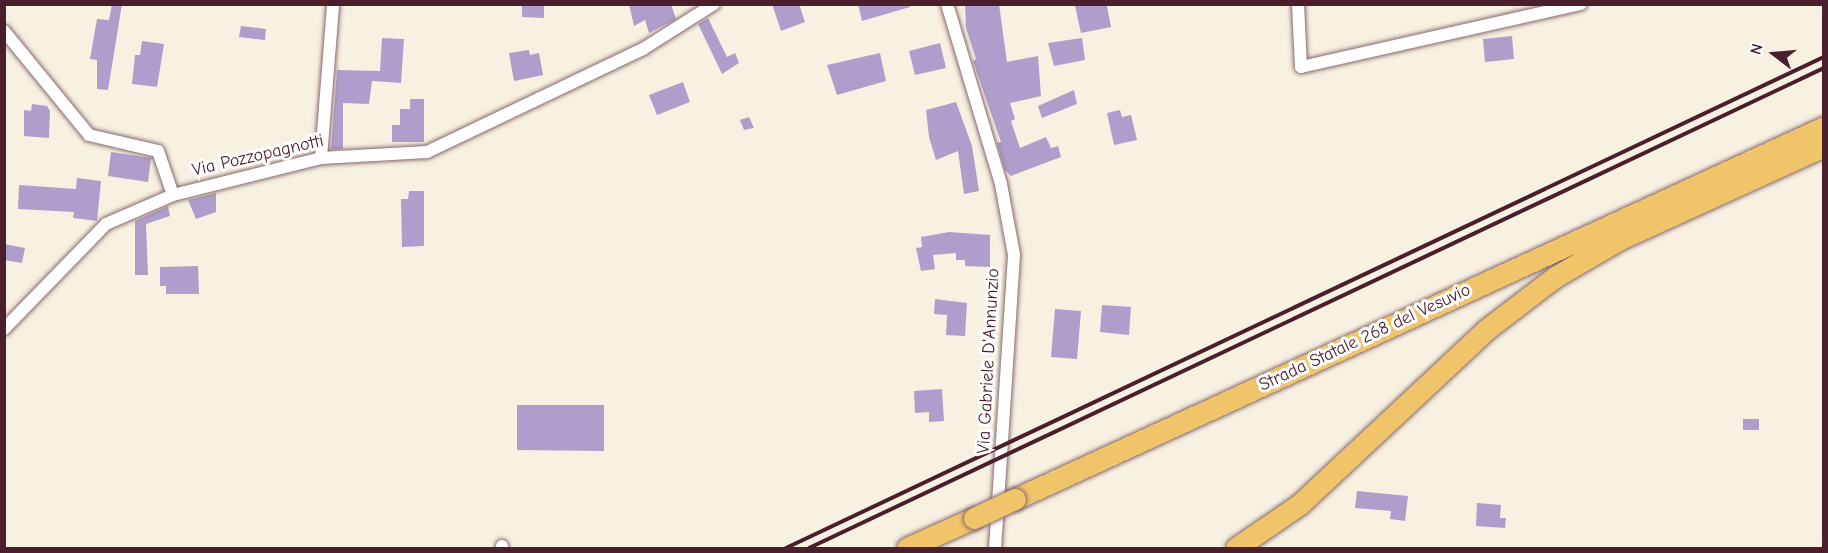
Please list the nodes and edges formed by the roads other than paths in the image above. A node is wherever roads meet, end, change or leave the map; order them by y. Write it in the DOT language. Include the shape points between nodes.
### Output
graph roads {
  1 [pos="333,4"];
  2 [pos="714,4"];
  3 [pos="948,4"];
  4 [pos="1298,4"];
  5 [pos="1581,4"];
  6 [pos="4,31"];
  7 [pos="1824,127"];
  8 [pos="1824,146"];
  9 [pos="321,158"];
  10 [pos="173,195"];
  11 [pos="4,329"];
  12 [pos="906,549"];
  13 [pos="995,549"];
  14 [pos="1236,549"];
  1 -- 9 [label="street"];
  2 -- 9 [label="street, Via Pozzopagnotti" via="643,49 427,152"];
  3 -- 13 [label="street, Via Gabriele D'Annunzio" via="1001,184 1014,255"];
  4 -- 5 [label="street" via="1300,67"];
  6 -- 10 [label="street" via="89,135 158,151"];
  7 -- 12 [label="highway, Strada Statale 268 del Vesuvio, bridge"];
  8 -- 14 [label="highway" via="1630,234 1555,277 1487,329 1300,504"];
  9 -- 10 [label="street, Via Pozzopagnotti"];
  10 -- 11 [label="street, Via Pozzopagnotti" via="106,224"];
}
